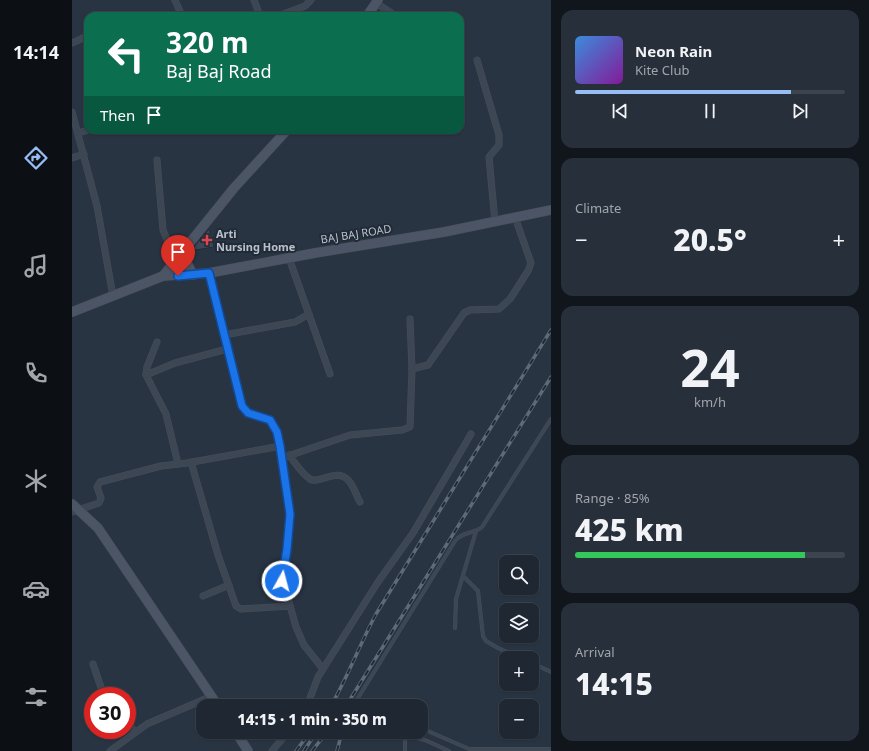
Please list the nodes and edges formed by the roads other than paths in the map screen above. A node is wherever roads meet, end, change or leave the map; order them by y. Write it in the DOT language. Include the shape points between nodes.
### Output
graph roads {
  1 [pos="175,0"];
  2 [pos="254,0"];
  3 [pos="311,0"];
  4 [pos="377,2"];
  5 [pos="180,12"];
  6 [pos="258,12"];
  7 [pos="289,12"];
  8 [pos="370,12"];
  9 [pos="391,12"];
  10 [pos="84,37"];
  11 [pos="72,43"];
  12 [pos="477,60"];
  13 [pos="72,112"];
  14 [pos="84,131"];
  15 [pos="78,133"];
  16 [pos="283,134"];
  17 [pos="84,154"];
  18 [pos="72,158"];
  19 [pos="157,160"];
  20 [pos="551,210"];
  21 [pos="515,218"];
  22 [pos="494,222"];
  23 [pos="182,254"];
  24 [pos="289,258"];
  25 [pos="209,273"];
  26 [pos="193,275"];
  27 [pos="164,276"];
  28 [pos="113,296"];
  29 [pos="72,312"];
  30 [pos="309,314"];
  31 [pos="410,319"];
  32 [pos="224,334"];
  33 [pos="158,342"];
  34 [pos="227,349"];
  35 [pos="412,369"];
  36 [pos="330,374"];
  37 [pos="146,376"];
  38 [pos="551,419"];
  39 [pos="471,434"];
  40 [pos="280,446"];
  41 [pos="289,455"];
  42 [pos="282,458"];
  43 [pos="191,462"];
  44 [pos="178,464"];
  45 [pos="360,502"];
  46 [pos="72,504"];
  47 [pos="76,511"];
  48 [pos="476,531"];
  49 [pos="463,576"];
  50 [pos="229,585"];
  51 [pos="204,596"];
  52 [pos="290,606"];
  53 [pos="455,628"];
  54 [pos="506,651"];
  55 [pos="93,664"];
  56 [pos="539,666"];
  57 [pos="323,669"];
  58 [pos="551,672"];
  59 [pos="101,687"];
  60 [pos="212,696"];
  61 [pos="214,699"];
  62 [pos="309,699"];
  63 [pos="357,699"];
  64 [pos="136,731"];
  65 [pos="428,731"];
  66 [pos="126,739"];
  67 [pos="240,739"];
  68 [pos="282,739"];
  69 [pos="405,739"];
  70 [pos="421,739"];
  71 [pos="551,749"];
  72 [pos="110,751"];
  73 [pos="248,751"];
  74 [pos="272,751"];
  75 [pos="405,751"];
  76 [pos="449,751"];
  1 -- 5 [label="street"];
  2 -- 6 [label="street"];
  3 -- 7 [label="street" via="305,6"];
  4 -- 8 [label="main road"];
  4 -- 9 [label="street"];
  10 -- 11 [label="street"];
  12 -- 22 [label="street" via="499,136 499,144 489,157"];
  13 -- 15 [label="street"];
  14 -- 15 [label="street"];
  15 -- 17 [label="street"];
  16 -- 23 [label="main road" via="234,188"];
  17 -- 18 [label="street"];
  17 -- 28 [label="street" via="97,206"];
  19 -- 23 [label="street" via="163,230 168,242"];
  20 -- 21 [label="main road, BAJ BAJ ROAD"];
  21 -- 22 [label="main road, BAJ BAJ ROAD"];
  21 -- 35 [label="street" via="530,267 510,299 495,310 470,310 464,313 428,365"];
  22 -- 24 [label="main road, BAJ BAJ ROAD"];
  23 -- 26 [label="main road"];
  23 -- 27 [label="main road"];
  24 -- 25 [label="main road, BAJ BAJ ROAD"];
  24 -- 30 [label="street"];
  25 -- 26 [label="main road, BAJ BAJ ROAD"];
  25 -- 32 [label="street"];
  26 -- 27 [label="main road, BAJ BAJ ROAD"];
  27 -- 28 [label="main road"];
  28 -- 29 [label="main road"];
  30 -- 32 [label="street" via="295,322"];
  30 -- 36 [label="street"];
  31 -- 35 [label="street"];
  32 -- 34 [label="street"];
  33 -- 37 [label="street" via="147,367"];
  34 -- 37 [label="street" via="175,363"];
  34 -- 40 [label="street" via="242,406 248,413 270,420 277,432"];
  35 -- 41 [label="street" via="412,422 408,428 350,435"];
  37 -- 44 [label="street" via="166,414"];
  38 -- 48 [label="lane" via="482,527"];
  39 -- 57 [label="street" via="413,533 378,582"];
  40 -- 42 [label="street"];
  40 -- 43 [label="street"];
  41 -- 42 [label="street"];
  41 -- 45 [label="street" via="310,480 317,481 328,475 346,478"];
  42 -- 52 [label="street" via="290,514 282,581"];
  43 -- 44 [label="street"];
  43 -- 50 [label="street"];
  44 -- 47 [label="street" via="143,470 100,482 97,487 101,501 99,504"];
  46 -- 47 [label="main road"];
  47 -- 60 [label="main road" via="98,528"];
  48 -- 49 [label="lane"];
  48 -- 63 [label="lane" via="455,541"];
  49 -- 53 [label="lane" via="456,599"];
  49 -- 54 [label="lane" via="478,590 481,631 486,641"];
  50 -- 51 [label="street"];
  50 -- 52 [label="street" via="238,608"];
  52 -- 57 [label="street" via="304,645"];
  55 -- 59 [label="street"];
  56 -- 58 [label="lane"];
  57 -- 62 [label="street"];
  60 -- 61 [label="main road"];
  60 -- 64 [label="street" via="157,719"];
  65 -- 71 [label="lane" via="469,749"];
  66 -- 72 [label="street"];
  67 -- 73 [label="main road"];
  68 -- 74 [label="street"];
  69 -- 75 [label="lane"];
  70 -- 76 [label="lane"];
}
